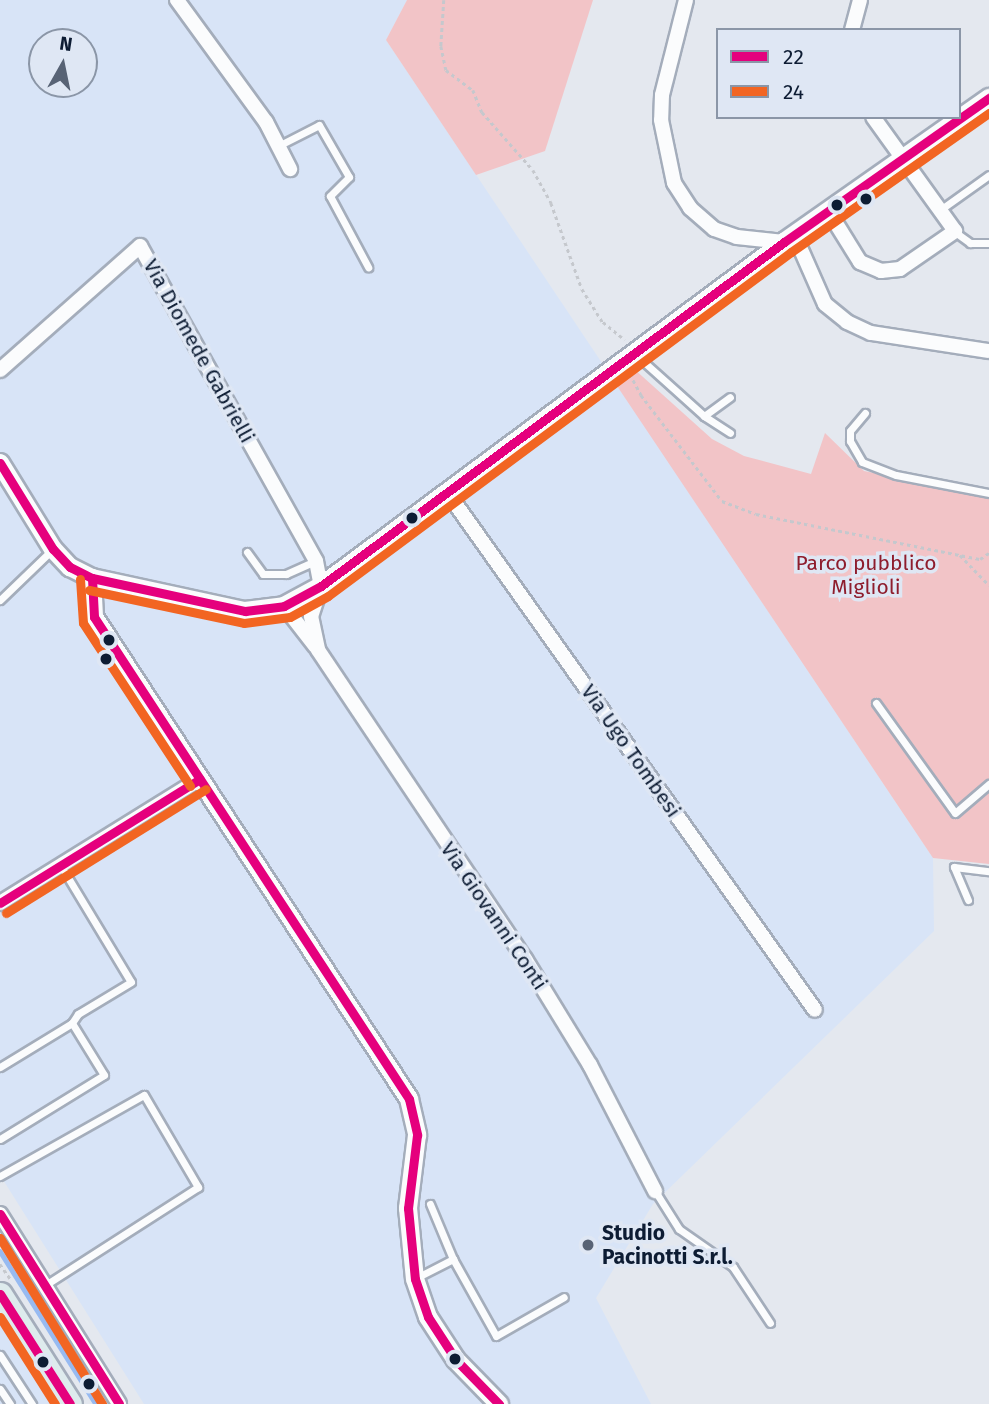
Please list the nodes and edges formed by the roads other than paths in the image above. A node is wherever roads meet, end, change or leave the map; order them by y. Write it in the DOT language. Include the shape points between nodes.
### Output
graph roads {
  1 [pos="177,0"];
  2 [pos="686,0"];
  3 [pos="860,0"];
  4 [pos="853,28"];
  5 [pos="989,98"];
  6 [pos="961,118"];
  7 [pos="874,119"];
  8 [pos="959,119"];
  9 [pos="278,146"];
  10 [pos="903,159"];
  11 [pos="290,169"];
  12 [pos="989,175"];
  13 [pos="940,210"];
  14 [pos="829,212"];
  15 [pos="955,231"];
  16 [pos="789,239"];
  17 [pos="989,243"];
  18 [pos="368,267"];
  19 [pos="989,351"];
  20 [pos="629,358"];
  21 [pos="0,370"];
  22 [pos="730,397"];
  23 [pos="866,413"];
  24 [pos="704,416"];
  25 [pos="730,433"];
  26 [pos="0,463"];
  27 [pos="447,492"];
  28 [pos="989,493"];
  29 [pos="53,549"];
  30 [pos="247,552"];
  31 [pos="316,561"];
  32 [pos="92,578"];
  33 [pos="321,586"];
  34 [pos="0,600"];
  35 [pos="284,606"];
  36 [pos="317,650"];
  37 [pos="876,704"];
  38 [pos="200,779"];
  39 [pos="989,784"];
  40 [pos="60,865"];
  41 [pos="989,871"];
  42 [pos="968,900"];
  43 [pos="0,903"];
  44 [pos="815,1010"];
  45 [pos="72,1023"];
  46 [pos="0,1067"];
  47 [pos="0,1139"];
  48 [pos="0,1176"];
  49 [pos="655,1191"];
  50 [pos="430,1203"];
  51 [pos="0,1214"];
  52 [pos="453,1259"];
  53 [pos="415,1279"];
  54 [pos="44,1286"];
  55 [pos="564,1297"];
  56 [pos="2,1299"];
  57 [pos="770,1323"];
  58 [pos="0,1355"];
  59 [pos="0,1389"];
  60 [pos="117,1403"];
  61 [pos="10,1404"];
  62 [pos="32,1404"];
  63 [pos="70,1404"];
  64 [pos="499,1404"];
  1 -- 9 [label="street" via="266,122"];
  2 -- 16 [label="street" via="662,95 661,120 674,183 690,208 714,229 737,237"];
  3 -- 4 [label="street"];
  5 -- 6 [label="street"];
  7 -- 10 [label="street"];
  8 -- 10 [label="street"];
  9 -- 11 [label="street"];
  9 -- 18 [label="lane" via="319,125 349,177 330,196"];
  10 -- 13 [label="street"];
  10 -- 14 [label="street"];
  12 -- 13 [label="lane"];
  13 -- 15 [label="street"];
  14 -- 15 [label="street" via="860,262 881,271 900,269"];
  14 -- 16 [label="street"];
  15 -- 17 [label="lane" via="970,243"];
  16 -- 19 [label="street" via="825,303 847,322 871,333"];
  16 -- 20 [label="street"];
  20 -- 24 [label="lane"];
  20 -- 27 [label="street"];
  21 -- 31 [label="street, Via Diomede Gabrielli" via="140,246"];
  22 -- 24 [label="lane"];
  23 -- 28 [label="lane" via="850,431 850,441 862,462 896,475"];
  24 -- 25 [label="lane"];
  26 -- 29 [label="street"];
  27 -- 33 [label="street"];
  27 -- 44 [label="street, Via Ugo Tombesi"];
  29 -- 32 [label="street" via="70,567"];
  29 -- 34 [label="lane"];
  30 -- 31 [label="lane" via="263,574 286,574"];
  31 -- 33 [label="street, Via Diomede Gabrielli"];
  32 -- 35 [label="street" via="246,611"];
  32 -- 38 [label="street" via="94,617"];
  33 -- 35 [label="street"];
  33 -- 36 [label="street, Via Giovanni Conti" via="311,616"];
  35 -- 36 [label="street, Via Giovanni Conti"];
  36 -- 49 [label="street, Via Giovanni Conti" via="525,959 590,1065"];
  37 -- 39 [label="lane" via="955,813"];
  38 -- 40 [label="street"];
  38 -- 53 [label="street" via="410,1099 417,1135 408,1208"];
  40 -- 43 [label="street"];
  40 -- 45 [label="lane" via="131,982 78,1014"];
  41 -- 42 [label="lane" via="954,867"];
  45 -- 46 [label="lane"];
  45 -- 47 [label="lane" via="104,1074"];
  48 -- 54 [label="lane" via="144,1095 198,1187"];
  49 -- 57 [label="lane" via="679,1228 733,1267"];
  50 -- 52 [label="lane"];
  51 -- 54 [label="street"];
  52 -- 53 [label="lane"];
  52 -- 55 [label="lane" via="496,1336"];
  53 -- 64 [label="street" via="428,1317 456,1360"];
  54 -- 60 [label="street"];
  56 -- 63 [label="main road"];
  58 -- 62 [label="lane"];
  59 -- 61 [label="lane"];
}
